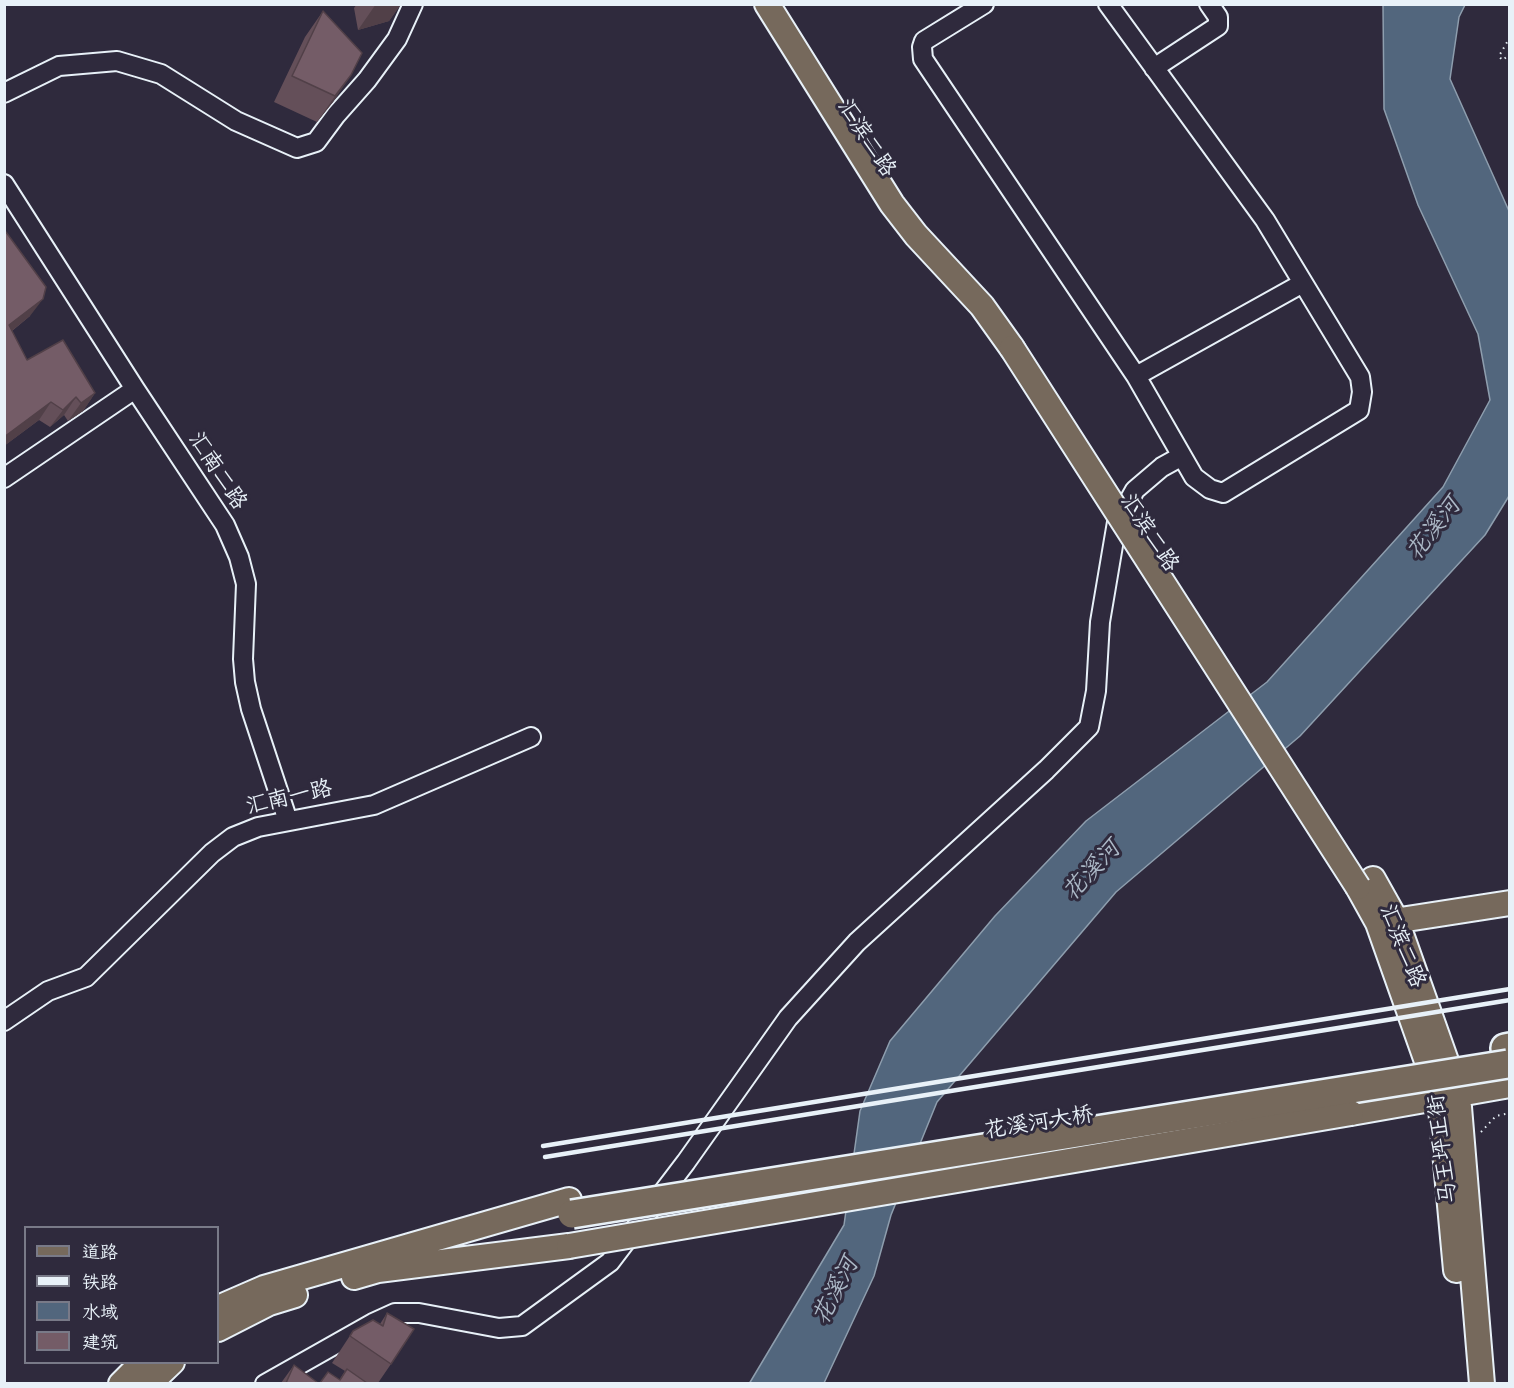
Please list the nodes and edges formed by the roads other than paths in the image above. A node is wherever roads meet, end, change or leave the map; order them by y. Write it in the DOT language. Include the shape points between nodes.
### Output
graph roads {
  1 [pos="413,4"];
  2 [pos="767,4"];
  3 [pos="780,4"];
  4 [pos="984,4"];
  5 [pos="1108,4"];
  6 [pos="1209,4"];
  7 [pos="1154,68"];
  8 [pos="4,93"];
  9 [pos="4,184"];
  10 [pos="897,198"];
  11 [pos="1303,283"];
  12 [pos="1136,376"];
  13 [pos="135,389"];
  14 [pos="1182,456"];
  15 [pos="4,478"];
  16 [pos="531,737"];
  17 [pos="288,821"];
  18 [pos="1509,903"];
  19 [pos="1387,922"];
  20 [pos="4,1021"];
  21 [pos="1508,1061"];
  22 [pos="1449,1096"];
  23 [pos="571,1207"];
  24 [pos="378,1270"];
  25 [pos="219,1308"];
  26 [pos="219,1328"];
  27 [pos="141,1364"];
  28 [pos="170,1364"];
  29 [pos="121,1383"];
  30 [pos="149,1383"];
  31 [pos="265,1383"];
  32 [pos="1466,1383"];
  33 [pos="1482,1383"];
  1 -- 8 [label="street" via="397,39 367,80 316,142 297,148 236,121 161,74 117,61 59,66"];
  2 -- 10 [label="main road, 汇滨二路"];
  3 -- 10 [label="main road, 汇滨二路"];
  4 -- 12 [label="street" via="924,41 923,59"];
  5 -- 7 [label="street"];
  6 -- 7 [label="street" via="1218,17 1218,26"];
  7 -- 11 [label="street" via="1265,220"];
  9 -- 13 [label="street, 汇南二路"];
  10 -- 19 [label="main road, 汇滨二路, bridge" via="916,235 1018,345 1366,883"];
  11 -- 12 [label="street"];
  11 -- 14 [label="street" via="1360,377 1359,410 1222,493 1194,477"];
  12 -- 14 [label="street"];
  13 -- 15 [label="street"];
  13 -- 17 [label="street, 汇南二路" via="225,525 239,557 246,584 244,682"];
  14 -- 31 [label="street" via="1135,490 1117,522 1100,622 1096,691 1089,727 857,942 788,1018 610,1262 522,1326 499,1328 419,1313 395,1313"];
  16 -- 17 [label="street, 汇南一路" via="374,805"];
  17 -- 20 [label="street, 汇南一路" via="233,837 86,977 48,991"];
  18 -- 19 [label="main road"];
  19 -- 22 [label="main road, 马王坪正街"];
  21 -- 22 [label="main road, 花溪河大桥"];
  21 -- 23 [label="highway, 花溪河大桥, bridge"];
  22 -- 24 [label="main road, 花溪河大桥, bridge" via="569,1245"];
  22 -- 32 [label="main road, 马王坪正街"];
  22 -- 33 [label="main road, 马王坪正街"];
  23 -- 24 [label="main road"];
  23 -- 25 [label="main road" via="264,1288"];
  24 -- 26 [label="main road" via="269,1303"];
  27 -- 29 [label="main road"];
  28 -- 30 [label="main road"];
}
